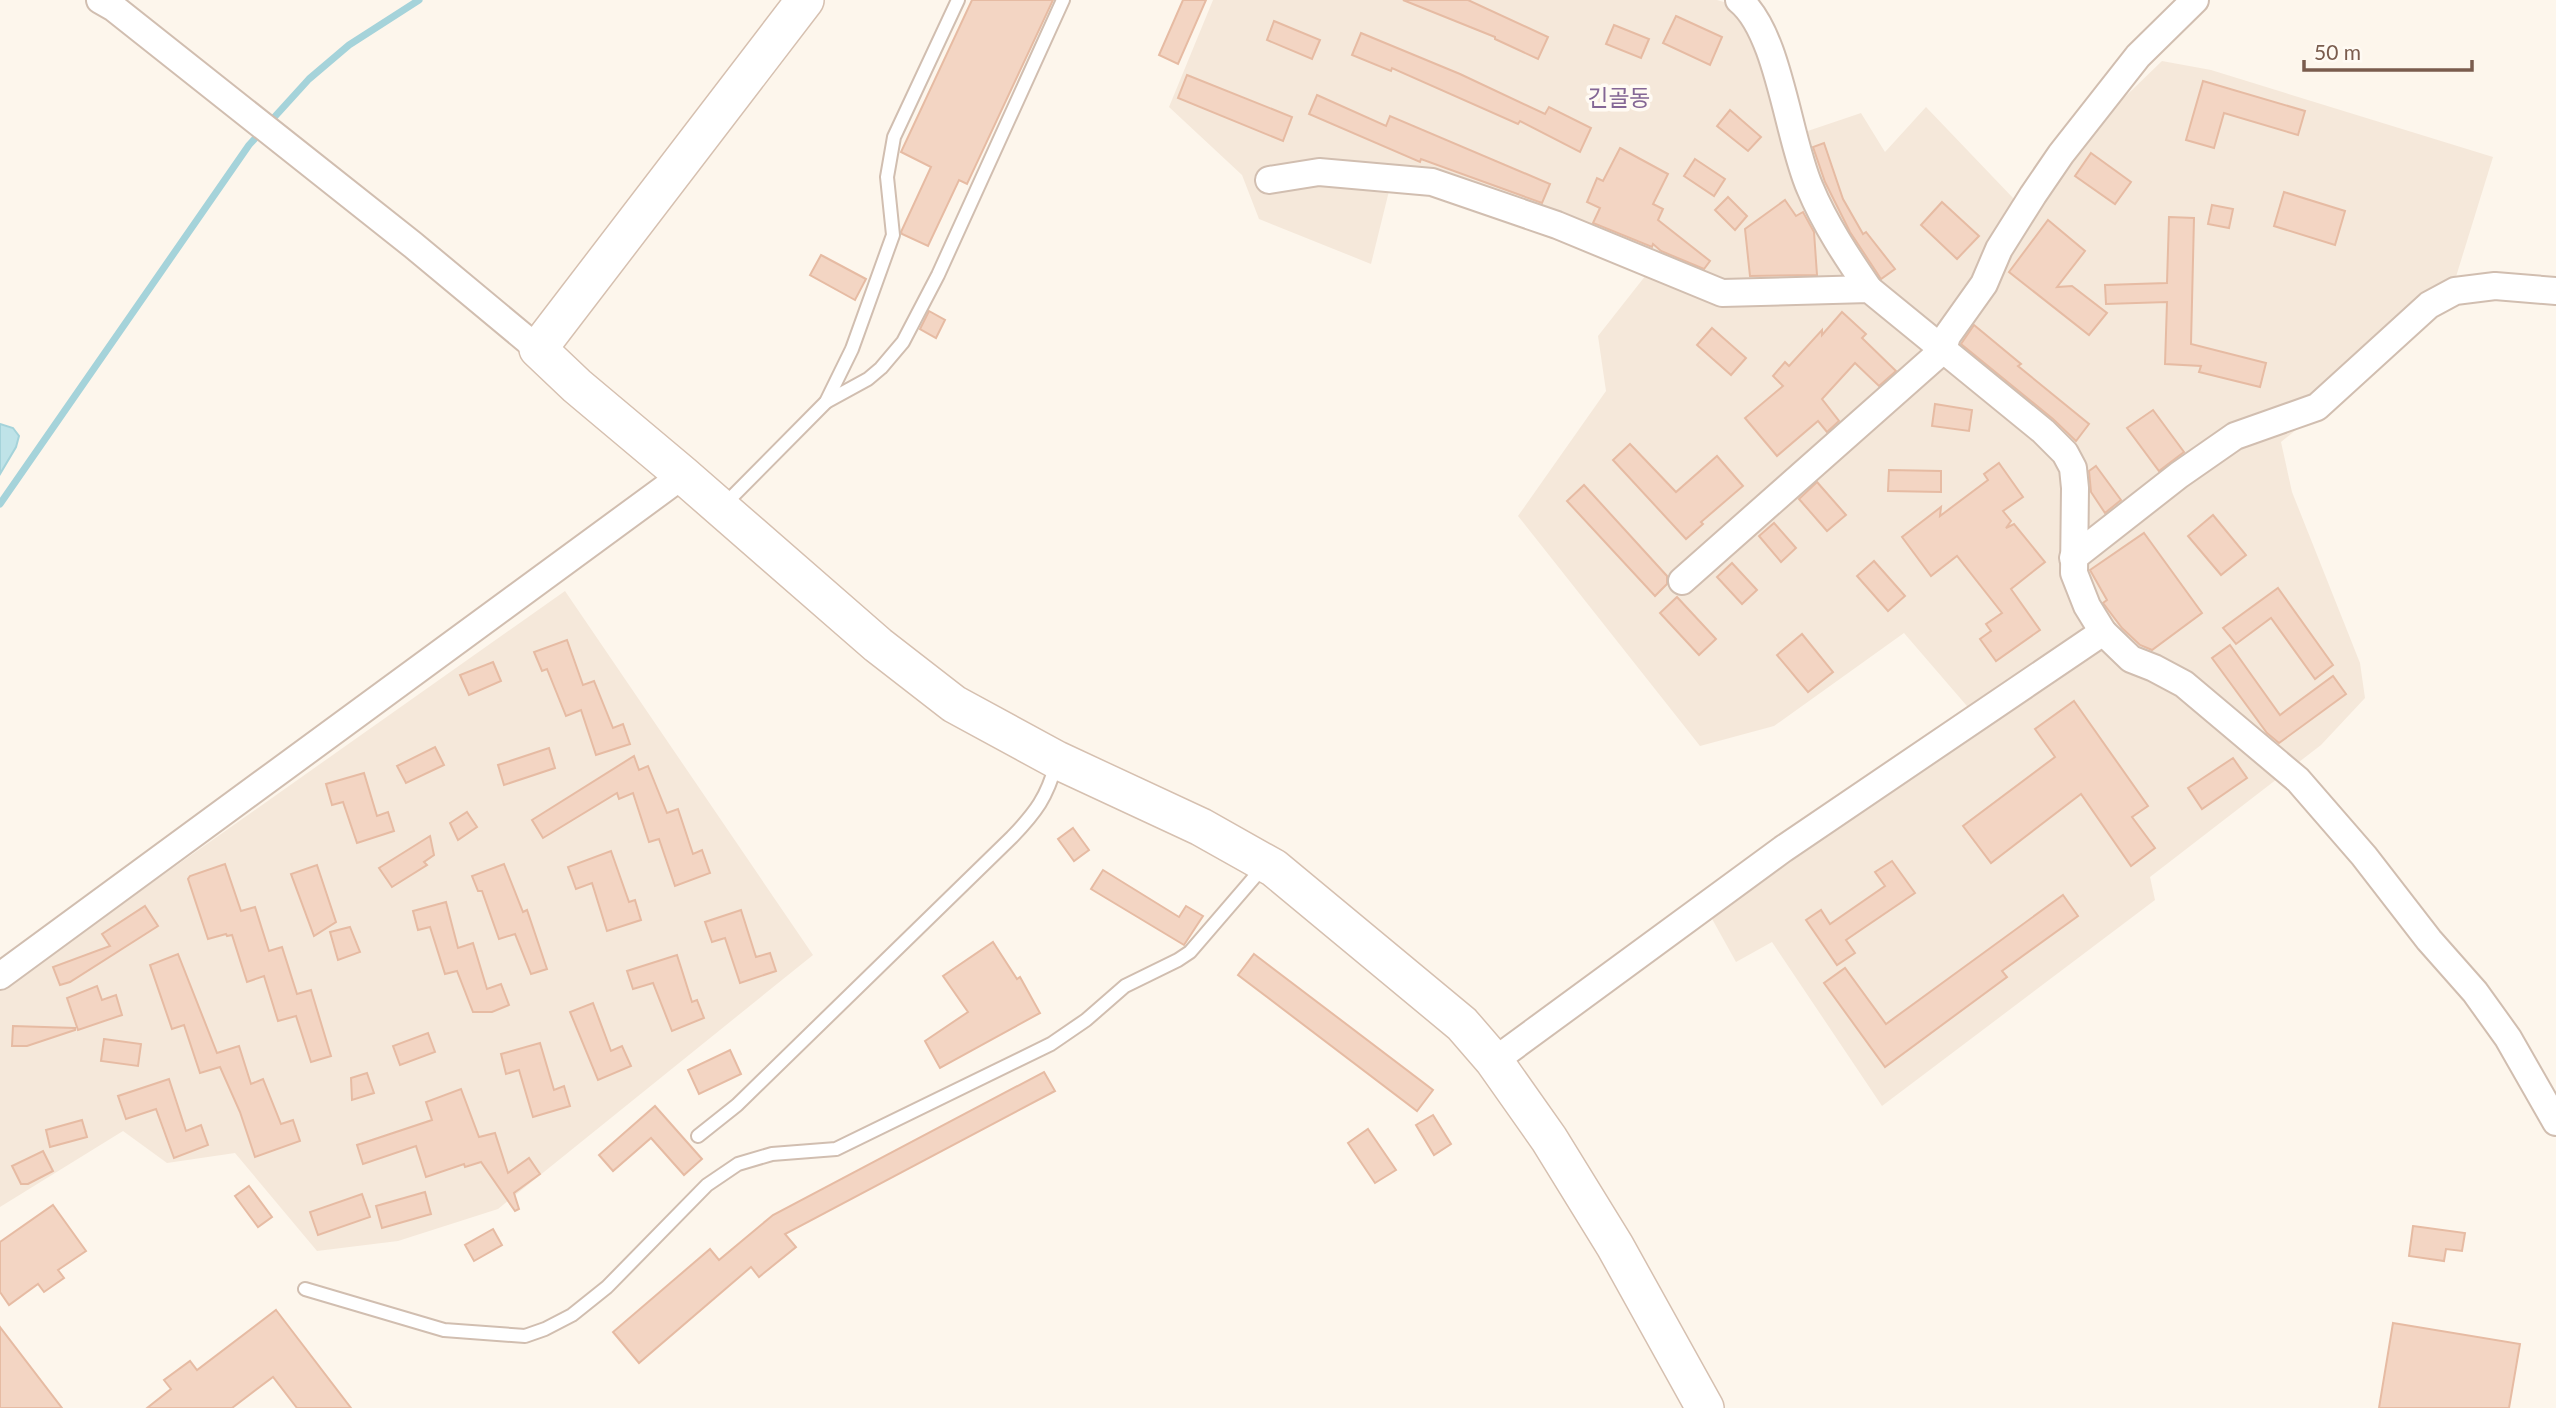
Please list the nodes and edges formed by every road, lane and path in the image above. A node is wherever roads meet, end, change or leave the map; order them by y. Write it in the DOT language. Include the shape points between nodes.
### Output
graph roads {
  1 [pos="100,0"];
  2 [pos="806,0"];
  3 [pos="958,0"];
  4 [pos="1063,0"];
  5 [pos="1739,0"];
  6 [pos="2195,0"];
  7 [pos="1269,180"];
  8 [pos="1869,289"];
  9 [pos="2556,291"];
  10 [pos="538,349"];
  11 [pos="1944,350"];
  12 [pos="826,401"];
  13 [pos="683,475"];
  14 [pos="721,508"];
  15 [pos="2073,558"];
  16 [pos="1682,580"];
  17 [pos="2103,632"];
  18 [pos="1057,760"];
  19 [pos="1266,863"];
  20 [pos="0,975"];
  21 [pos="1494,1061"];
  22 [pos="2556,1122"];
  23 [pos="698,1136"];
  24 [pos="305,1289"];
  25 [pos="1705,1408"];
  1 -- 10 [label="street" via="402,236"];
  2 -- 10 [label="main road"];
  3 -- 12 [label="lane" via="894,137 887,177 893,235 852,349"];
  4 -- 12 [label="lane" via="903,342 868,379"];
  5 -- 8 [label="street" via="1756,19 1774,64 1809,186 1835,239"];
  6 -- 11 [label="street" via="2138,56 2062,154 2000,249 1984,284 1947,336"];
  7 -- 8 [label="street" via="1319,172 1432,182 1557,225 1722,293"];
  8 -- 11 [label="street"];
  9 -- 15 [label="street" via="2495,286 2455,291 2429,304 2316,407 2235,436"];
  10 -- 13 [label="main road"];
  11 -- 15 [label="street" via="2065,453 2073,468 2075,488"];
  11 -- 16 [label="street"];
  12 -- 14 [label="lane"];
  13 -- 14 [label="main road"];
  13 -- 20 [label="street"];
  14 -- 18 [label="main road" via="878,645 954,704"];
  15 -- 17 [label="street" via="2087,606"];
  17 -- 21 [label="street" via="1783,849"];
  17 -- 22 [label="street" via="2131,659 2184,684 2298,780 2475,992 2508,1038"];
  18 -- 19 [label="main road" via="1201,827"];
  18 -- 23 [label="lane" via="1049,790 1037,811 737,1105"];
  19 -- 21 [label="main road" via="1462,1024"];
  19 -- 24 [label="lane" via="1190,952 1125,986 1051,1044 836,1149 772,1154 738,1164 708,1185 607,1287 572,1315 545,1329 525,1336 444,1330"];
  21 -- 25 [label="main road" via="1615,1246"];
}
